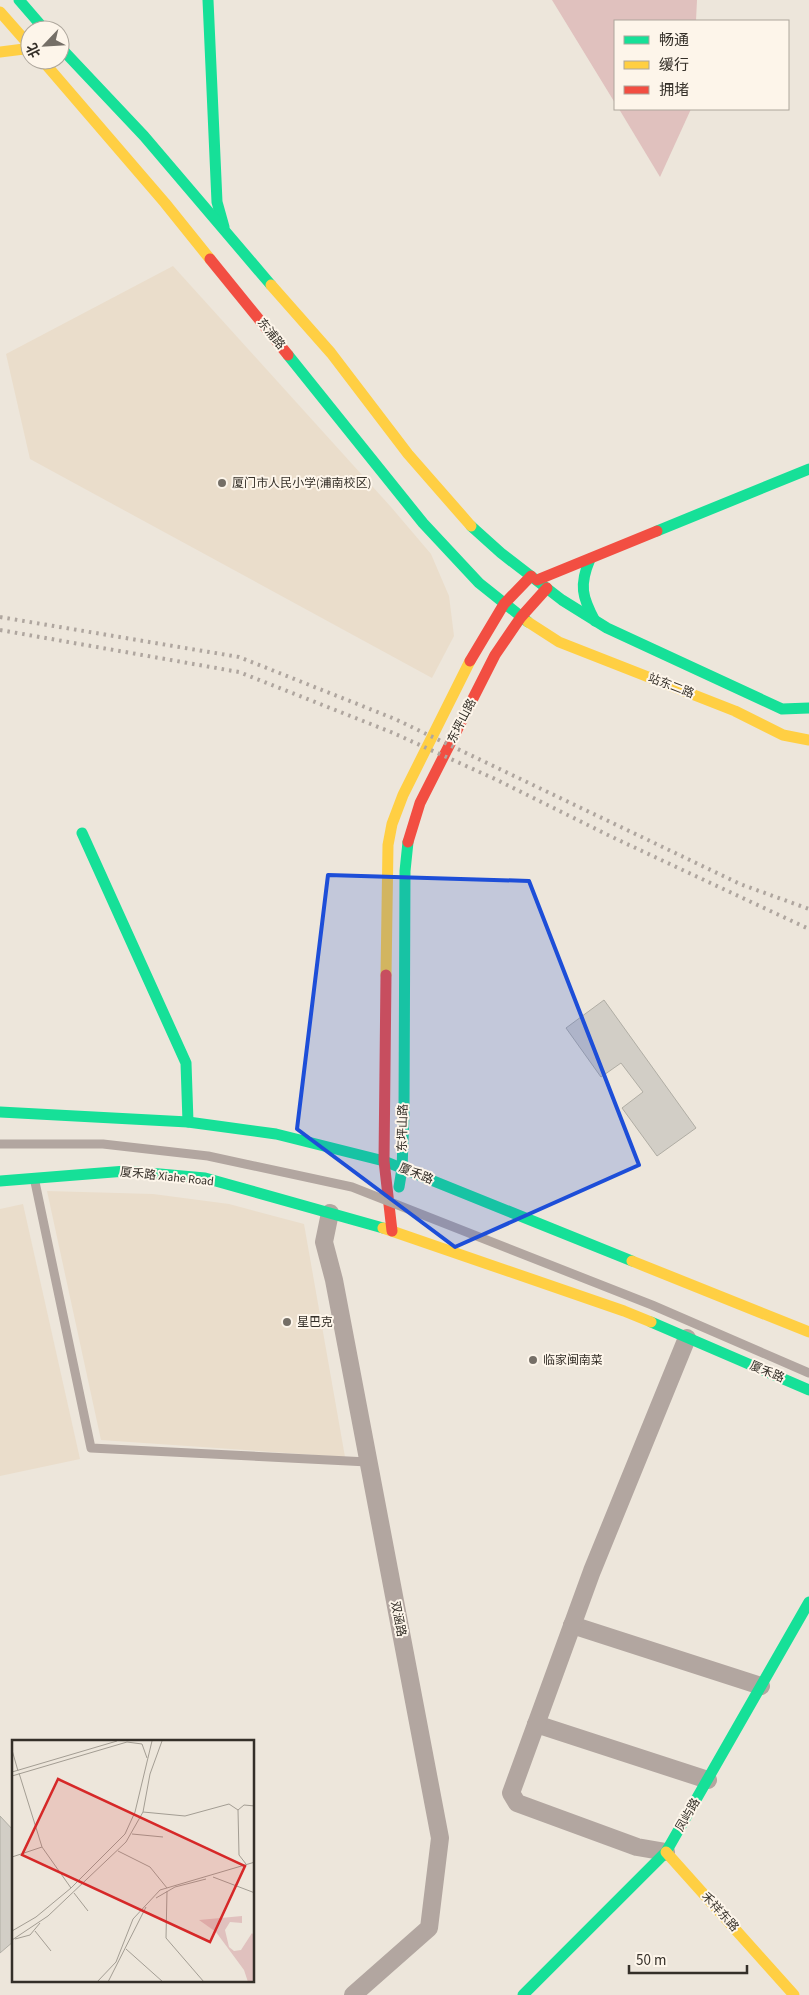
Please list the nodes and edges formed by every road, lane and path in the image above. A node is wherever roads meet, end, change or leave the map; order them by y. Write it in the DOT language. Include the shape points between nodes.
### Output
graph roads {
  1 [pos="19,0"];
  2 [pos="208,0"];
  3 [pos="0,12"];
  4 [pos="36,20"];
  5 [pos="20,35"];
  6 [pos="20,50"];
  7 [pos="0,52"];
  8 [pos="70,58"];
  9 [pos="50,70"];
  10 [pos="225,232"];
  11 [pos="809,469"];
  12 [pos="590,559"];
  13 [pos="534,578"];
  14 [pos="547,588"];
  15 [pos="504,604"];
  16 [pos="521,617"];
  17 [pos="595,621"];
  18 [pos="809,708"];
  19 [pos="782,709"];
  20 [pos="809,722"];
  21 [pos="809,740"];
  22 [pos="82,833"];
  23 [pos="0,1112"];
  24 [pos="188,1122"];
  25 [pos="0,1144"];
  26 [pos="384,1161"];
  27 [pos="402,1168"];
  28 [pos="35,1178"];
  29 [pos="0,1181"];
  30 [pos="330,1212"];
  31 [pos="392,1231"];
  32 [pos="809,1332"];
  33 [pos="687,1338"];
  34 [pos="809,1373"];
  35 [pos="809,1390"];
  36 [pos="368,1462"];
  37 [pos="809,1602"];
  38 [pos="572,1625"];
  39 [pos="761,1686"];
  40 [pos="536,1724"];
  41 [pos="708,1780"];
  42 [pos="666,1852"];
  43 [pos="354,1995"];
  44 [pos="523,1995"];
  45 [pos="794,1995"];
  1 -- 4 [label="main road"];
  2 -- 10 [label="main road" via="217,202"];
  3 -- 5 [label="main road"];
  6 -- 7 [label="main road"];
  8 -- 10 [label="main road" via="144,136"];
  9 -- 15 [label="main road, 东浦路" via="165,203 423,523 479,583"];
  10 -- 13 [label="main road" via="331,353 408,454 470,524"];
  11 -- 12 [label="main road"];
  12 -- 13 [label="main road"];
  12 -- 17 [label="main road" via="581,581 582,594"];
  13 -- 14 [label="main road"];
  13 -- 15 [label="main road, 东坪山路"];
  14 -- 16 [label="main road, 东坪山路"];
  14 -- 17 [label="main road"];
  15 -- 16 [label="main road, 东浦路"];
  15 -- 26 [label="main road, 东坪山路" via="478,646 403,795 392,824 387,870"];
  16 -- 21 [label="main road, 站东二路" via="559,642 735,711 783,735"];
  16 -- 27 [label="main road, 东坪山路" via="495,654 420,803 407,847"];
  17 -- 19 [label="main road"];
  18 -- 19 [label="main road"];
  19 -- 20 [label="main road"];
  22 -- 24 [label="main road" via="186,1063"];
  23 -- 24 [label="main road, 厦禾路"];
  24 -- 26 [label="main road, 厦禾路" via="276,1134"];
  25 -- 34 [label="lane, bridge" via="103,1144 208,1156 352,1187 652,1305"];
  26 -- 27 [label="main road, 厦禾路"];
  26 -- 31 [label="main road, 东坪山路"];
  27 -- 31 [label="main road, 东坪山路"];
  27 -- 32 [label="main road, 厦禾路"];
  28 -- 29 [label="main road, 厦禾路 Xiahe Road"];
  28 -- 30 [label="main road, 厦禾路 Xiahe Road" via="126,1171 205,1178"];
  28 -- 36 [label="lane" via="91,1448"];
  30 -- 31 [label="main road, 厦禾路"];
  30 -- 36 [label="street, 双涵路" via="324,1242"];
  31 -- 33 [label="main road, 厦禾路" via="624,1311"];
  33 -- 35 [label="main road, 厦禾路"];
  33 -- 38 [label="street"];
  36 -- 43 [label="street, 双涵路" via="440,1838 429,1928"];
  37 -- 39 [label="main road, 凤屿路"];
  38 -- 39 [label="street"];
  38 -- 40 [label="street"];
  39 -- 41 [label="main road, 凤屿路"];
  40 -- 41 [label="street"];
  40 -- 42 [label="street" via="511,1794 518,1803 637,1847"];
  41 -- 42 [label="main road, 凤屿路"];
  42 -- 44 [label="main road, 凤屿路"];
  42 -- 45 [label="main road, 禾祥东路"];
}
